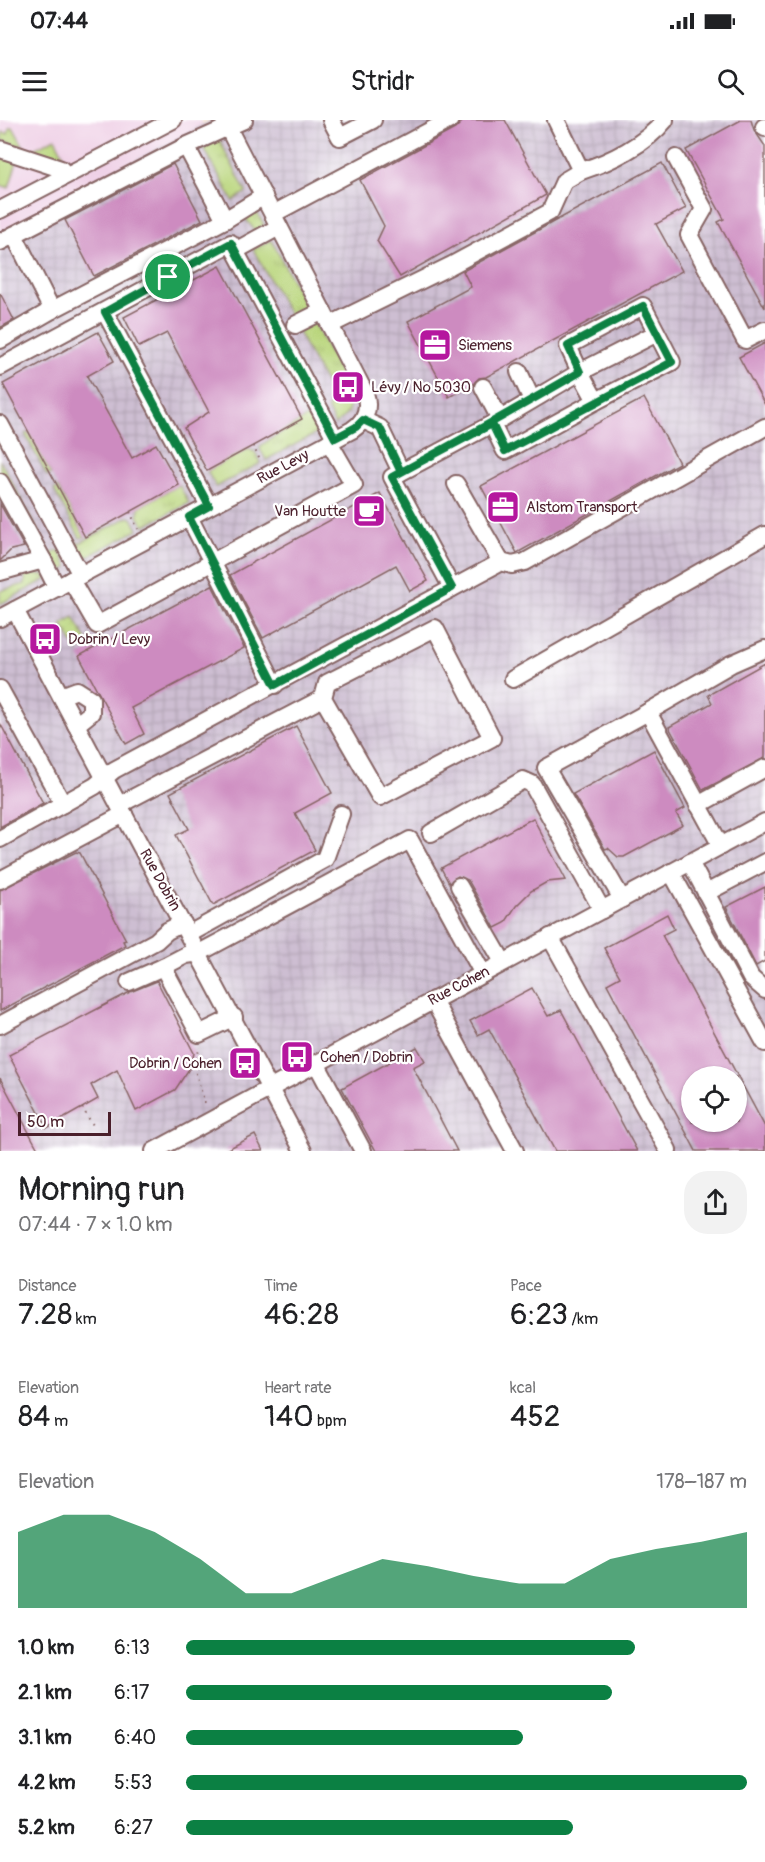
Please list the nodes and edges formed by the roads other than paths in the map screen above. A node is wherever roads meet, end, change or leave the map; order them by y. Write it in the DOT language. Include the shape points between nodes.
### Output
graph roads {
  1 [pos="173,120"];
  2 [pos="244,120"];
  3 [pos="331,120"];
  4 [pos="373,120"];
  5 [pos="450,120"];
  6 [pos="556,120"];
  7 [pos="665,120"];
  8 [pos="225,123"];
  9 [pos="186,146"];
  10 [pos="0,149"];
  11 [pos="676,158"];
  12 [pos="581,171"];
  13 [pos="66,176"];
  14 [pos="264,196"];
  15 [pos="0,210"];
  16 [pos="225,220"];
  17 [pos="276,220"];
  18 [pos="7,239"];
  19 [pos="235,251"];
  20 [pos="52,310"];
  21 [pos="105,312"];
  22 [pos="326,318"];
  23 [pos="295,325"];
  24 [pos="765,330"];
  25 [pos="657,333"];
  26 [pos="0,340"];
  27 [pos="0,367"];
  28 [pos="519,372"];
  29 [pos="580,372"];
  30 [pos="483,387"];
  31 [pos="532,400"];
  32 [pos="596,401"];
  33 [pos="363,420"];
  34 [pos="496,421"];
  35 [pos="0,423"];
  36 [pos="765,427"];
  37 [pos="332,440"];
  38 [pos="401,472"];
  39 [pos="0,482"];
  40 [pos="456,484"];
  41 [pos="209,506"];
  42 [pos="189,517"];
  43 [pos="765,535"];
  44 [pos="43,560"];
  45 [pos="212,561"];
  46 [pos="501,562"];
  47 [pos="0,572"];
  48 [pos="70,581"];
  49 [pos="452,588"];
  50 [pos="15,610"];
  51 [pos="0,618"];
  52 [pos="765,649"];
  53 [pos="513,679"];
  54 [pos="275,685"];
  55 [pos="0,689"];
  56 [pos="61,696"];
  57 [pos="323,698"];
  58 [pos="648,712"];
  59 [pos="76,725"];
  60 [pos="765,768"];
  61 [pos="105,779"];
  62 [pos="63,804"];
  63 [pos="698,805"];
  64 [pos="122,810"];
  65 [pos="341,814"];
  66 [pos="765,822"];
  67 [pos="431,832"];
  68 [pos="0,839"];
  69 [pos="721,846"];
  70 [pos="690,862"];
  71 [pos="765,862"];
  72 [pos="671,872"];
  73 [pos="0,880"];
  74 [pos="459,886"];
  75 [pos="706,893"];
  76 [pos="621,899"];
  77 [pos="602,910"];
  78 [pos="186,929"];
  79 [pos="550,938"];
  80 [pos="199,953"];
  81 [pos="503,962"];
  82 [pos="163,967"];
  83 [pos="483,974"];
  84 [pos="129,982"];
  85 [pos="765,990"];
  86 [pos="434,1000"];
  87 [pos="234,1017"];
  88 [pos="0,1025"];
  89 [pos="765,1043"];
  90 [pos="316,1063"];
  91 [pos="271,1088"];
  92 [pos="175,1146"];
  93 [pos="668,1150"];
  94 [pos="154,1151"];
  95 [pos="303,1151"];
  96 [pos="363,1151"];
  97 [pos="515,1151"];
  1 -- 13 [label="street"];
  2 -- 8 [label="street"];
  3 -- 4 [label="street" via="340,137"];
  5 -- 17 [label="street"];
  6 -- 12 [label="street"];
  7 -- 12 [label="street" via="605,163"];
  8 -- 9 [label="street"];
  8 -- 14 [label="street"];
  9 -- 16 [label="street"];
  9 -- 18 [label="street"];
  10 -- 13 [label="street" via="61,169"];
  11 -- 24 [label="street" via="704,209 689,235 746,340"];
  12 -- 22 [label="street" via="564,181 550,212 450,266"];
  13 -- 15 [label="street"];
  14 -- 16 [label="street"];
  14 -- 17 [label="street"];
  16 -- 20 [label="street"];
  17 -- 19 [label="street"];
  17 -- 22 [label="street"];
  18 -- 20 [label="street"];
  19 -- 21 [label="street" via="231,243"];
  19 -- 37 [label="street"];
  20 -- 26 [label="street"];
  21 -- 27 [label="street"];
  21 -- 41 [label="street"];
  22 -- 23 [label="street"];
  22 -- 33 [label="street" via="366,398 368,408"];
  25 -- 29 [label="street"];
  25 -- 29 [label="street" via="643,306 568,346"];
  25 -- 32 [label="street" via="672,362"];
  28 -- 31 [label="street"];
  29 -- 31 [label="street"];
  29 -- 32 [label="street"];
  30 -- 34 [label="street"];
  31 -- 34 [label="street"];
  32 -- 34 [label="street" via="505,451"];
  33 -- 37 [label="street, Rue Levy"];
  33 -- 38 [label="street" via="380,428"];
  34 -- 38 [label="street"];
  35 -- 48 [label="street"];
  36 -- 46 [label="street" via="525,562 512,566"];
  37 -- 41 [label="street, Rue Levy"];
  37 -- 45 [label="street" via="354,485"];
  38 -- 49 [label="street" via="392,477"];
  39 -- 44 [label="street"];
  40 -- 46 [label="street"];
  41 -- 42 [label="street, Rue Levy"];
  42 -- 45 [label="street"];
  42 -- 48 [label="street, Rue Levy"];
  43 -- 53 [label="street"];
  44 -- 47 [label="street"];
  44 -- 48 [label="street"];
  45 -- 48 [label="street" via="97,625"];
  45 -- 54 [label="street"];
  46 -- 49 [label="street"];
  48 -- 50 [label="street, Rue Levy"];
  49 -- 54 [label="street"];
  50 -- 51 [label="street, Rue Levy"];
  50 -- 56 [label="street, Rue Dobrin"];
  52 -- 58 [label="street"];
  54 -- 61 [label="street" via="114,770"];
  55 -- 62 [label="street"];
  56 -- 59 [label="street, Rue Dobrin"];
  56 -- 59 [label="street" via="77,690 91,699 91,713"];
  57 -- 57 [label="street" via="327,683 435,628 492,738 380,797"];
  57 -- 64 [label="street"];
  58 -- 63 [label="street"];
  58 -- 76 [label="street" via="546,768"];
  59 -- 61 [label="street, Rue Dobrin"];
  60 -- 63 [label="street"];
  61 -- 62 [label="street"];
  61 -- 64 [label="street, Rue Dobrin"];
  62 -- 68 [label="street"];
  63 -- 69 [label="street"];
  64 -- 73 [label="street"];
  64 -- 78 [label="street, Rue Dobrin"];
  65 -- 78 [label="street" via="325,859"];
  66 -- 69 [label="street, Rue Cohen"];
  67 -- 77 [label="street" via="523,780 532,784"];
  69 -- 70 [label="street, Rue Cohen"];
  70 -- 72 [label="street, Rue Cohen"];
  70 -- 75 [label="street"];
  71 -- 75 [label="street"];
  72 -- 76 [label="street, Rue Cohen"];
  72 -- 89 [label="street"];
  74 -- 81 [label="street"];
  75 -- 85 [label="street" via="751,978"];
  76 -- 77 [label="street, Rue Cohen"];
  77 -- 79 [label="street, Rue Cohen"];
  78 -- 80 [label="street, Rue Dobrin"];
  78 -- 88 [label="street" via="167,932"];
  79 -- 81 [label="street, Rue Cohen"];
  79 -- 93 [label="street"];
  80 -- 82 [label="street"];
  80 -- 83 [label="street" via="410,840"];
  80 -- 87 [label="street, Rue Dobrin"];
  81 -- 83 [label="street, Rue Cohen"];
  82 -- 84 [label="street"];
  82 -- 87 [label="street" via="199,1035"];
  83 -- 86 [label="street, Rue Cohen"];
  86 -- 90 [label="street, Rue Cohen"];
  86 -- 97 [label="street"];
  87 -- 91 [label="street, Rue Dobrin"];
  90 -- 91 [label="street, Rue Cohen"];
  90 -- 96 [label="street"];
  91 -- 92 [label="street, Rue Cohen"];
  91 -- 95 [label="street, Rue Dobrin"];
  92 -- 94 [label="street, Rue Cohen"];
}
